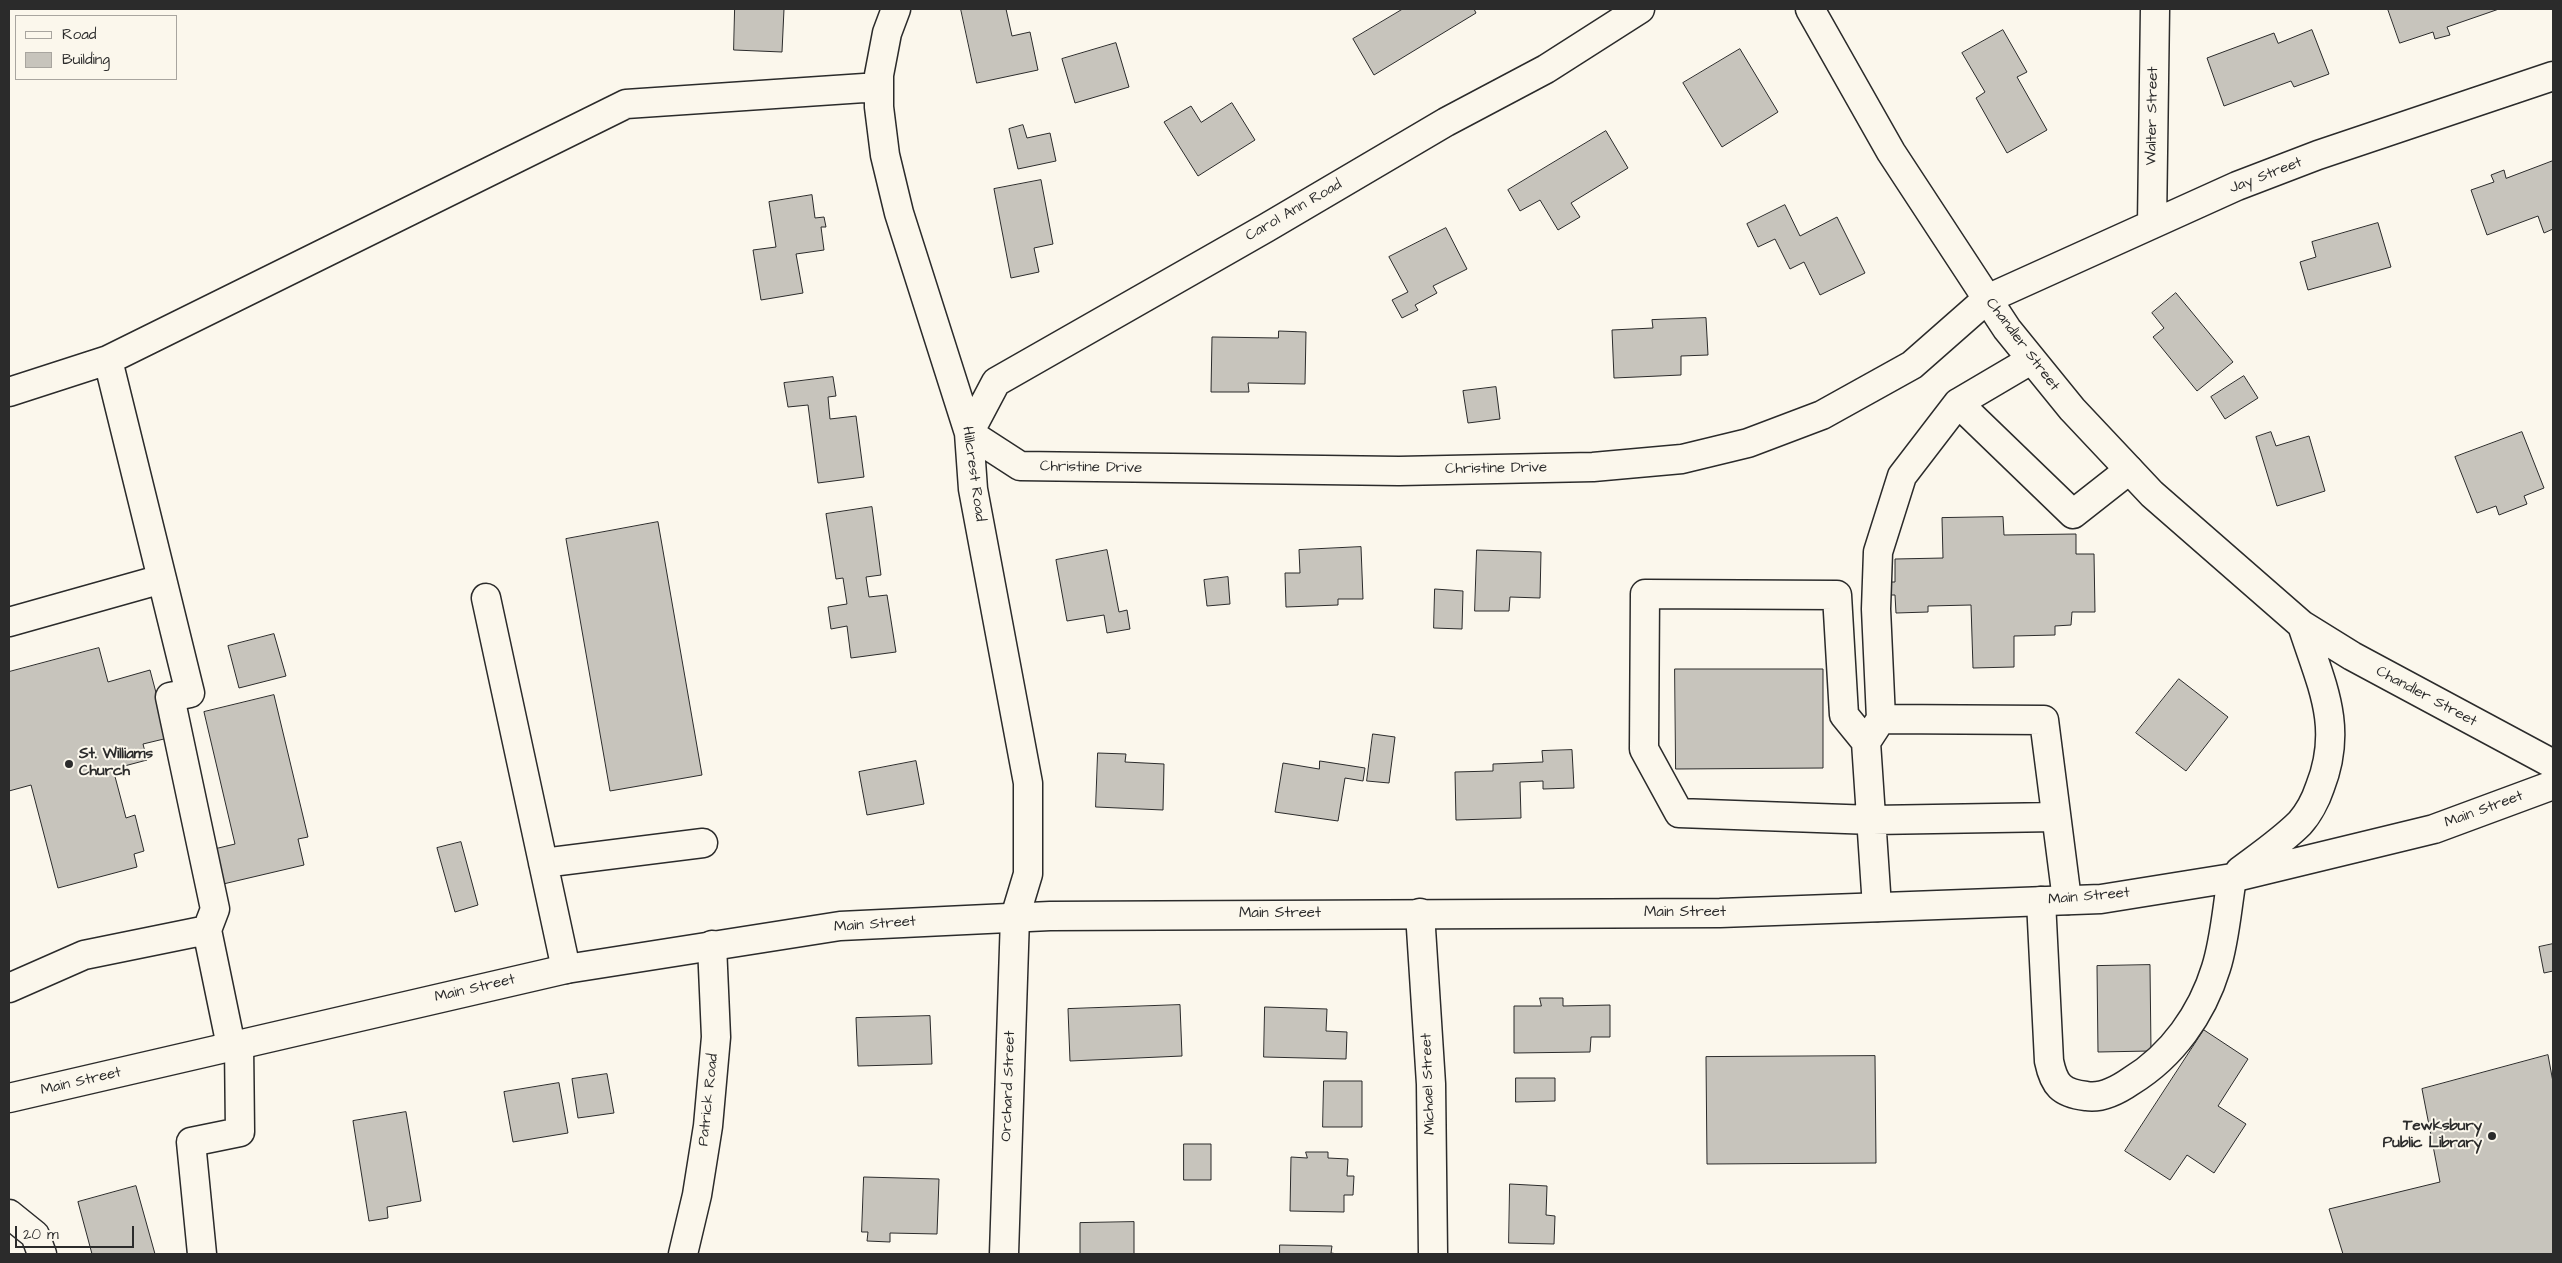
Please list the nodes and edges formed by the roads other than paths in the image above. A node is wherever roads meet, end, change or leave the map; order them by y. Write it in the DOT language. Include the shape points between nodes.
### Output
graph roads {
  1 [pos="896,9"];
  2 [pos="1640,9"];
  3 [pos="1810,9"];
  4 [pos="2155,9"];
  5 [pos="2553,76"];
  6 [pos="879,87"];
  7 [pos="2152,224"];
  8 [pos="1987,299"];
  9 [pos="108,360"];
  10 [pos="2032,360"];
  11 [pos="9,392"];
  12 [pos="1958,403"];
  13 [pos="969,432"];
  14 [pos="2129,470"];
  15 [pos="162,579"];
  16 [pos="486,598"];
  17 [pos="9,622"];
  18 [pos="2302,626"];
  19 [pos="1881,719"];
  20 [pos="1866,742"];
  21 [pos="2553,764"];
  22 [pos="2553,785"];
  23 [pos="2056,817"];
  24 [pos="1873,820"];
  25 [pos="703,843"];
  26 [pos="543,863"];
  27 [pos="2232,878"];
  28 [pos="2054,901"];
  29 [pos="1877,907"];
  30 [pos="1420,914"];
  31 [pos="1015,917"];
  32 [pos="208,930"];
  33 [pos="712,945"];
  34 [pos="566,969"];
  35 [pos="9,988"];
  36 [pos="235,1045"];
  37 [pos="9,1096"];
  38 [pos="9,1214"];
  39 [pos="42,1254"];
  40 [pos="202,1254"];
  41 [pos="684,1254"];
  42 [pos="1004,1254"];
  43 [pos="1433,1254"];
  1 -- 6 [label="street, Hillcrest Road" via="887,33"];
  2 -- 13 [label="street, Carol Ann Road" via="1546,69 1446,122 996,382"];
  3 -- 8 [label="street, Chandler Street" via="1891,152"];
  4 -- 7 [label="street, Walter Street"];
  5 -- 7 [label="street, Jay Street" via="2318,155"];
  6 -- 9 [label="street" via="626,104"];
  6 -- 13 [label="street, Hillcrest Road" via="885,155 899,213"];
  7 -- 8 [label="street, Jay Street"];
  8 -- 10 [label="street, Chandler Street" via="2006,329"];
  8 -- 13 [label="street, Christine Drive" via="1912,365 1822,415 1748,442 1682,460 1593,467 1398,471 1020,466"];
  9 -- 11 [label="street"];
  9 -- 15 [label="street"];
  10 -- 12 [label="street"];
  10 -- 14 [label="street, Chandler Street"];
  12 -- 14 [label="street" via="2073,514"];
  12 -- 19 [label="street" via="1902,476 1878,552 1876,609"];
  13 -- 31 [label="street, Hillcrest Road" via="973,489 1028,784 1028,874"];
  14 -- 18 [label="street, Chandler Street"];
  15 -- 17 [label="street"];
  15 -- 32 [label="street" via="190,693 170,696 215,909"];
  16 -- 26 [label="street"];
  18 -- 21 [label="street, Chandler Street"];
  18 -- 27 [label="street" via="2330,711 2332,741 2328,766 2317,795 2301,822"];
  19 -- 20 [label="street"];
  19 -- 23 [label="street" via="2044,720"];
  20 -- 24 [label="street"];
  20 -- 24 [label="street" via="1844,715 1837,595 1645,594 1644,749 1679,813"];
  22 -- 27 [label="street, Main Street" via="2434,829"];
  23 -- 24 [label="street"];
  23 -- 28 [label="street"];
  24 -- 29 [label="street"];
  25 -- 26 [label="street"];
  26 -- 34 [label="street"];
  27 -- 28 [label="street, Main Street" via="2101,899"];
  27 -- 28 [label="street" via="2216,968 2196,1018 2148,1071 2121,1088 2095,1098 2068,1094 2053,1079 2050,1061"];
  28 -- 29 [label="street, Main Street"];
  29 -- 30 [label="street, Main Street" via="1720,913"];
  30 -- 31 [label="street, Main Street"];
  30 -- 43 [label="street, Michael Street" via="1431,1084"];
  31 -- 33 [label="street, Main Street" via="840,926"];
  31 -- 42 [label="street, Orchard Street"];
  32 -- 35 [label="street" via="84,955"];
  32 -- 36 [label="street"];
  33 -- 34 [label="street, Main Street"];
  33 -- 41 [label="street, Patrick Road" via="716,1037 708,1126"];
  34 -- 36 [label="street, Main Street"];
  36 -- 37 [label="street, Main Street"];
  36 -- 40 [label="street" via="240,1132 191,1142"];
  38 -- 39 [label="street" via="35,1235"];
}
